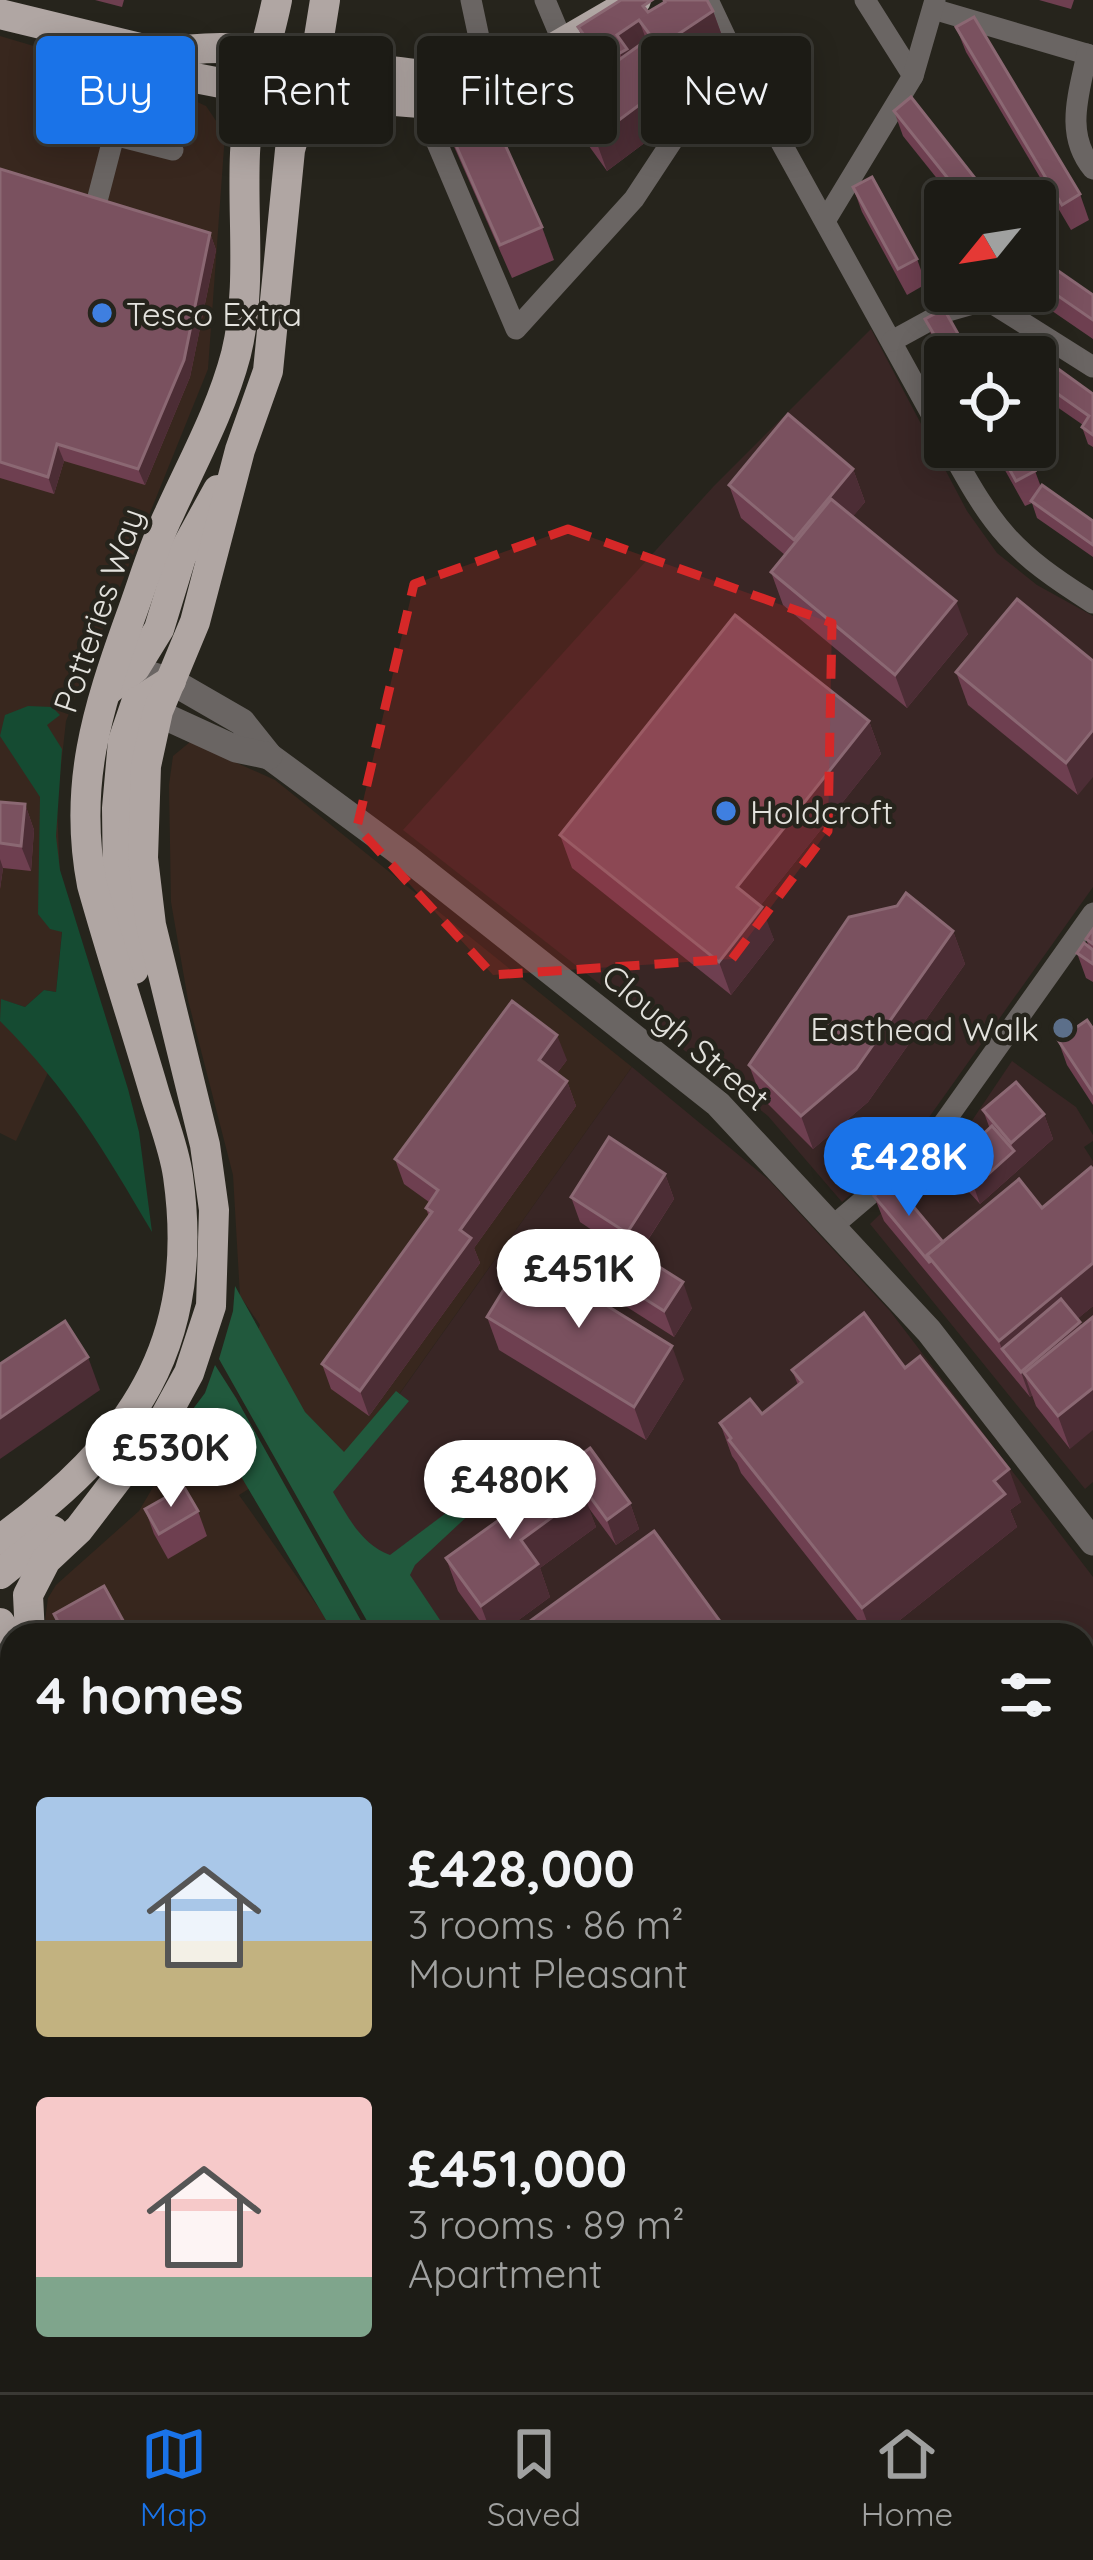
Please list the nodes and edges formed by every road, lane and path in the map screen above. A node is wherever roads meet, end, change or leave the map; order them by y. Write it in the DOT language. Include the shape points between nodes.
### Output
graph roads {
  1 [pos="277,0"];
  2 [pos="325,0"];
  3 [pos="471,0"];
  4 [pos="545,0"];
  5 [pos="636,0"];
  6 [pos="708,0"];
  7 [pos="865,0"];
  8 [pos="934,4"];
  9 [pos="0,14"];
  10 [pos="92,36"];
  11 [pos="269,36"];
  12 [pos="319,36"];
  13 [pos="475,36"];
  14 [pos="560,36"];
  15 [pos="578,36"];
  16 [pos="725,36"];
  17 [pos="1090,55"];
  18 [pos="913,76"];
  19 [pos="112,144"];
  20 [pos="149,144"];
  21 [pos="246,144"];
  22 [pos="292,144"];
  23 [pos="437,144"];
  24 [pos="670,144"];
  25 [pos="782,144"];
  26 [pos="173,150"];
  27 [pos="1093,169"];
  28 [pos="98,197"];
  29 [pos="825,220"];
  30 [pos="892,341"];
  31 [pos="1093,367"];
  32 [pos="924,400"];
  33 [pos="240,450"];
  34 [pos="960,468"];
  35 [pos="1093,603"];
  36 [pos="124,666"];
  37 [pos="171,681"];
  38 [pos="103,695"];
  39 [pos="147,707"];
  40 [pos="269,756"];
  41 [pos="1093,914"];
  42 [pos="178,1174"];
  43 [pos="834,1225"];
  44 [pos="127,1470"];
  45 [pos="0,1540"];
  46 [pos="1093,1542"];
  47 [pos="0,1574"];
  48 [pos="29,1623"];
  1 -- 11 [label="main road, Potteries Way"];
  2 -- 12 [label="main road"];
  3 -- 13 [label="street"];
  4 -- 14 [label="street"];
  5 -- 15 [label="main road"];
  6 -- 16 [label="street"];
  7 -- 18 [label="street"];
  8 -- 17 [label="street"];
  8 -- 18 [label="street"];
  9 -- 10 [label="main road"];
  17 -- 27 [label="street" via="1074,122"];
  18 -- 29 [label="street"];
  19 -- 28 [label="street"];
  20 -- 26 [label="street"];
  21 -- 36 [label="main road, Potteries Way" via="236,351 166,520"];
  22 -- 33 [label="main road" via="268,371"];
  23 -- 24 [label="street" via="516,329 634,199"];
  25 -- 29 [label="street"];
  29 -- 30 [label="street"];
  30 -- 31 [label="street" via="987,300"];
  30 -- 32 [label="street"];
  33 -- 36 [label="main road" via="181,557 159,629"];
  33 -- 37 [label="main road"];
  34 -- 35 [label="street" via="998,530"];
  36 -- 37 [label="street, Clough Street"];
  36 -- 38 [label="main road, Potteries Way"];
  37 -- 39 [label="main road"];
  37 -- 40 [label="street, Clough Street" via="242,722"];
  38 -- 39 [label="street, Clough Street"];
  38 -- 42 [label="main road, Potteries Way" via="89,748 85,848"];
  39 -- 40 [label="street, Clough Street"];
  39 -- 42 [label="main road" via="122,741 118,886"];
  39 -- 44 [label="main road" via="143,858 151,926 205,1145 213,1277 207,1327 189,1373"];
  40 -- 43 [label="street, Clough Street" via="718,1104"];
  41 -- 43 [label="street" via="943,1124"];
  42 -- 45 [label="main road, Potteries Way" via="180,1295 150,1387 92,1460"];
  43 -- 46 [label="street, Clough Street"];
  44 -- 47 [label="main road"];
  44 -- 48 [label="main road" via="46,1560 28,1595"];
}
